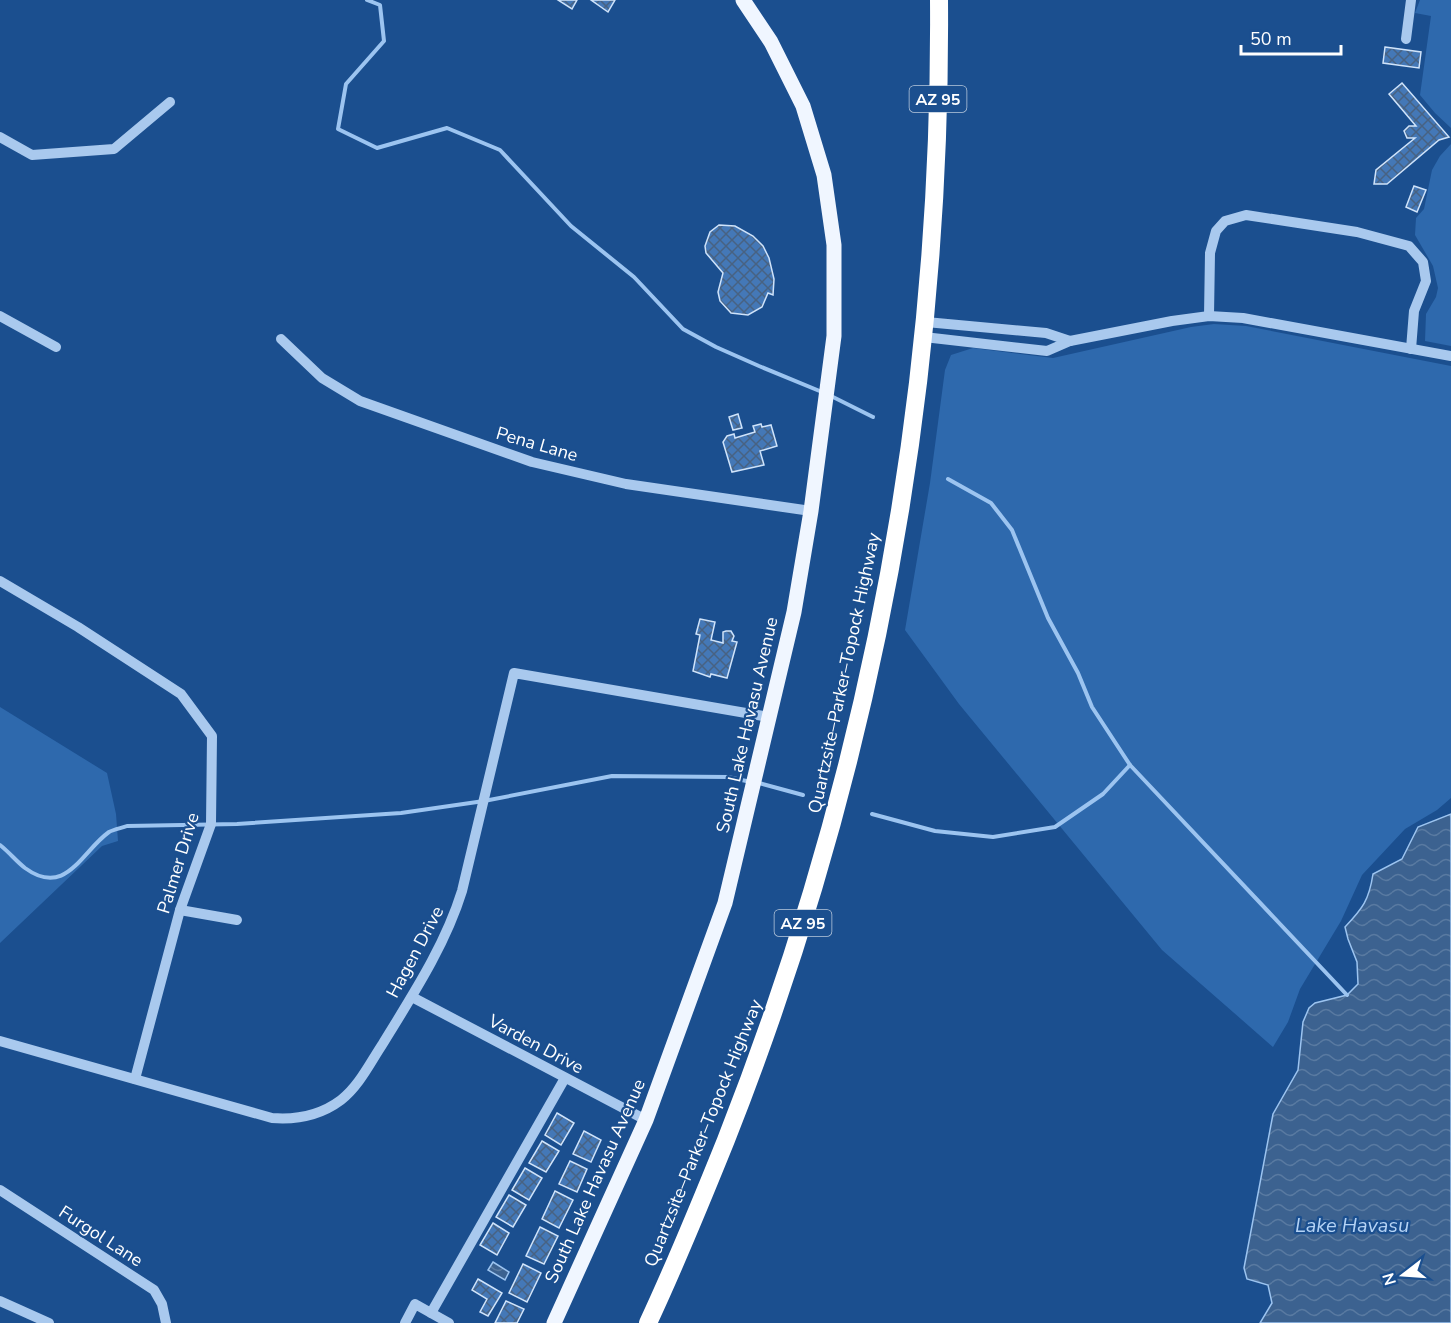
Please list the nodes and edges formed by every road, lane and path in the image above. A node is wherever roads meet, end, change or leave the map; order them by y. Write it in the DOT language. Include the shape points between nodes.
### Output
graph roads {
  1 [pos="743,0"];
  2 [pos="939,0"];
  3 [pos="1411,0"];
  4 [pos="1406,39"];
  5 [pos="170,102"];
  6 [pos="0,137"];
  7 [pos="0,316"];
  8 [pos="1209,316"];
  9 [pos="925,329"];
  10 [pos="281,339"];
  11 [pos="1070,341"];
  12 [pos="56,347"];
  13 [pos="1411,349"];
  14 [pos="1451,356"];
  15 [pos="811,511"];
  16 [pos="0,581"];
  17 [pos="769,717"];
  18 [pos="180,910"];
  19 [pos="237,920"];
  20 [pos="412,997"];
  21 [pos="0,1041"];
  22 [pos="565,1078"];
  23 [pos="135,1079"];
  24 [pos="646,1120"];
  25 [pos="0,1190"];
  26 [pos="0,1301"];
  27 [pos="431,1313"];
  28 [pos="48,1323"];
  29 [pos="166,1323"];
  30 [pos="405,1323"];
  31 [pos="449,1323"];
  32 [pos="554,1323"];
  33 [pos="648,1323"];
  1 -- 15 [label="main road, South Lake Havasu Avenue" via="771,42 803,106 824,175 834,245 834,336"];
  2 -- 9 [label="highway, Quartzsite–Parker–Topock Highway / AZ 95" via="937,155"];
  3 -- 4 [label="street"];
  5 -- 6 [label="street" via="114,149 32,155"];
  7 -- 12 [label="street"];
  8 -- 11 [label="street"];
  8 -- 13 [label="street" via="1243,318"];
  8 -- 13 [label="street" via="1210,253 1216,231 1225,221 1246,215 1357,232 1409,246 1423,262 1426,281 1413,311"];
  9 -- 11 [label="street" via="1046,333"];
  9 -- 11 [label="street" via="1047,351"];
  9 -- 33 [label="highway, Quartzsite–Parker–Topock Highway / AZ 95" via="888,582 836,808 768,1029 708,1184"];
  10 -- 15 [label="street, Pena Lane" via="322,378 360,401 532,462 626,484"];
  13 -- 14 [label="street"];
  15 -- 17 [label="main road, South Lake Havasu Avenue" via="794,612"];
  16 -- 18 [label="street, Palmer Drive" via="181,694 212,736 211,824"];
  17 -- 20 [label="street, Hagen Drive" via="514,673 453,920"];
  17 -- 24 [label="main road, South Lake Havasu Avenue" via="725,903"];
  18 -- 19 [label="street"];
  18 -- 23 [label="street, Palmer Drive"];
  20 -- 22 [label="street, Varden Drive"];
  20 -- 23 [label="street, Hagen Drive" via="350,1092 331,1106 304,1117 272,1118"];
  21 -- 23 [label="street, Hagen Drive"];
  22 -- 24 [label="street, Varden Drive"];
  22 -- 27 [label="street"];
  24 -- 32 [label="main road, South Lake Havasu Avenue"];
  25 -- 29 [label="street, Furgol Lane" via="154,1290"];
  26 -- 28 [label="street"];
  27 -- 30 [label="street" via="415,1304"];
  27 -- 31 [label="street"];
}
